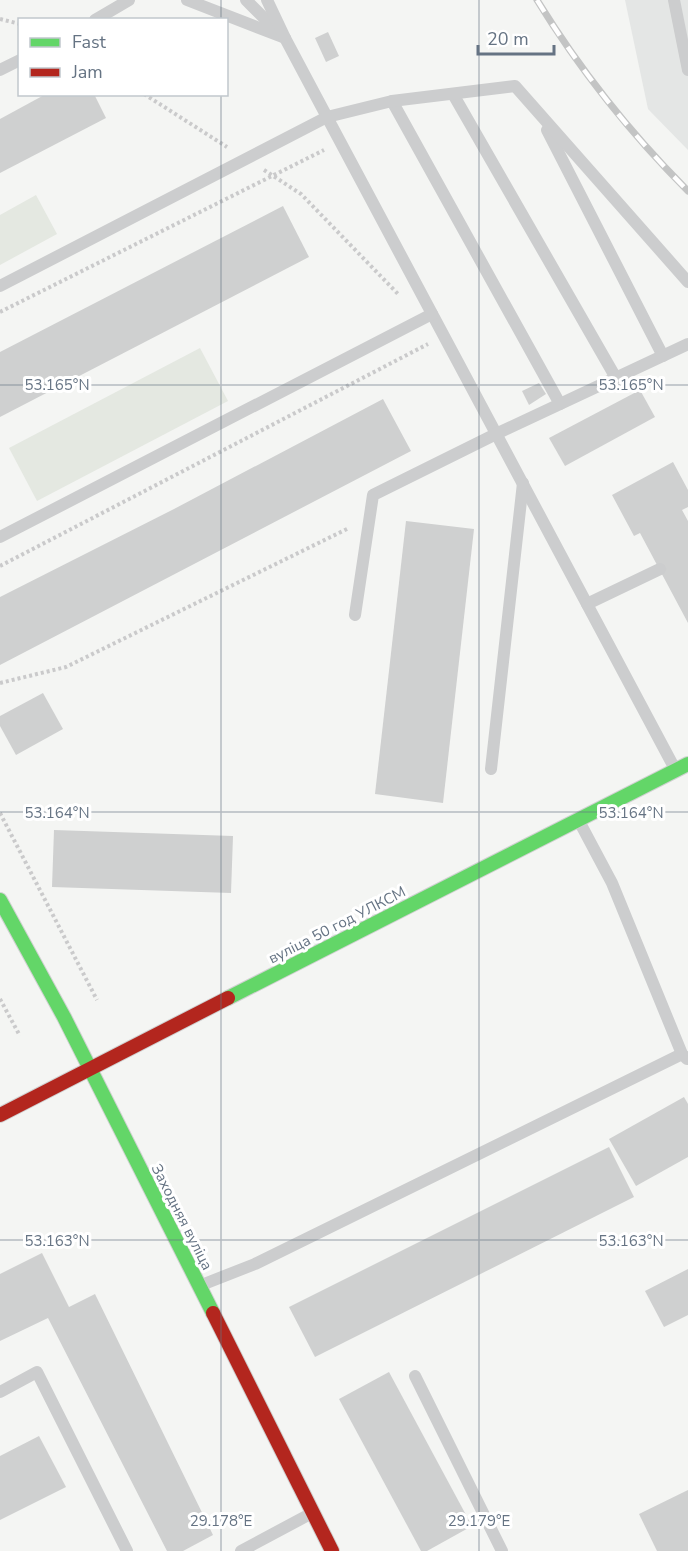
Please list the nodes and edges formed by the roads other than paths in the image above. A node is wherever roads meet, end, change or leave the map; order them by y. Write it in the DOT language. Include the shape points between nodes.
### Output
graph roads {
  1 [pos="129,0"];
  2 [pos="187,0"];
  3 [pos="246,0"];
  4 [pos="267,0"];
  5 [pos="674,0"];
  6 [pos="98,18"];
  7 [pos="285,38"];
  8 [pos="18,61"];
  9 [pos="0,70"];
  10 [pos="688,70"];
  11 [pos="453,94"];
  12 [pos="392,100"];
  13 [pos="538,113"];
  14 [pos="327,117"];
  15 [pos="688,282"];
  16 [pos="0,286"];
  17 [pos="427,316"];
  18 [pos="688,344"];
  19 [pos="663,356"];
  20 [pos="616,378"];
  21 [pos="560,404"];
  22 [pos="496,434"];
  23 [pos="523,483"];
  24 [pos="0,537"];
  25 [pos="660,569"];
  26 [pos="587,604"];
  27 [pos="355,615"];
  28 [pos="682,767"];
  29 [pos="491,769"];
  30 [pos="579,820"];
  31 [pos="0,900"];
  32 [pos="685,1057"];
  33 [pos="91,1070"];
  34 [pos="0,1115"];
  35 [pos="199,1286"];
  36 [pos="415,1376"];
  37 [pos="0,1392"];
  38 [pos="313,1512"];
  39 [pos="128,1551"];
  40 [pos="241,1551"];
  41 [pos="332,1551"];
  42 [pos="502,1551"];
  1 -- 6 [label="lane"];
  2 -- 7 [label="lane"];
  3 -- 7 [label="lane"];
  4 -- 7 [label="lane"];
  5 -- 10 [label="lane"];
  7 -- 14 [label="lane"];
  8 -- 9 [label="lane"];
  11 -- 12 [label="lane"];
  11 -- 13 [label="lane" via="515,86"];
  11 -- 20 [label="lane"];
  12 -- 14 [label="lane"];
  12 -- 21 [label="lane"];
  13 -- 15 [label="lane"];
  13 -- 19 [label="lane"];
  14 -- 16 [label="lane"];
  14 -- 17 [label="lane"];
  17 -- 22 [label="lane"];
  17 -- 24 [label="lane"];
  18 -- 19 [label="lane"];
  19 -- 20 [label="lane"];
  20 -- 21 [label="lane"];
  21 -- 22 [label="lane"];
  22 -- 23 [label="lane"];
  22 -- 27 [label="lane" via="373,495"];
  23 -- 26 [label="lane"];
  23 -- 29 [label="lane"];
  25 -- 26 [label="lane"];
  26 -- 28 [label="lane"];
  28 -- 30 [label="main road, вуліца 50 год УЛКСМ"];
  30 -- 32 [label="lane" via="612,883"];
  30 -- 33 [label="main road, вуліца 50 год УЛКСМ"];
  31 -- 33 [label="main road, Заходняя вуліца"];
  32 -- 35 [label="lane" via="255,1264"];
  33 -- 34 [label="main road, вуліца 50 год УЛКСМ"];
  33 -- 35 [label="main road, Заходняя вуліца"];
  35 -- 38 [label="main road, Заходняя вуліца"];
  36 -- 42 [label="lane"];
  37 -- 39 [label="lane" via="37,1372"];
  38 -- 40 [label="lane"];
  38 -- 41 [label="main road, Заходняя вуліца"];
}
